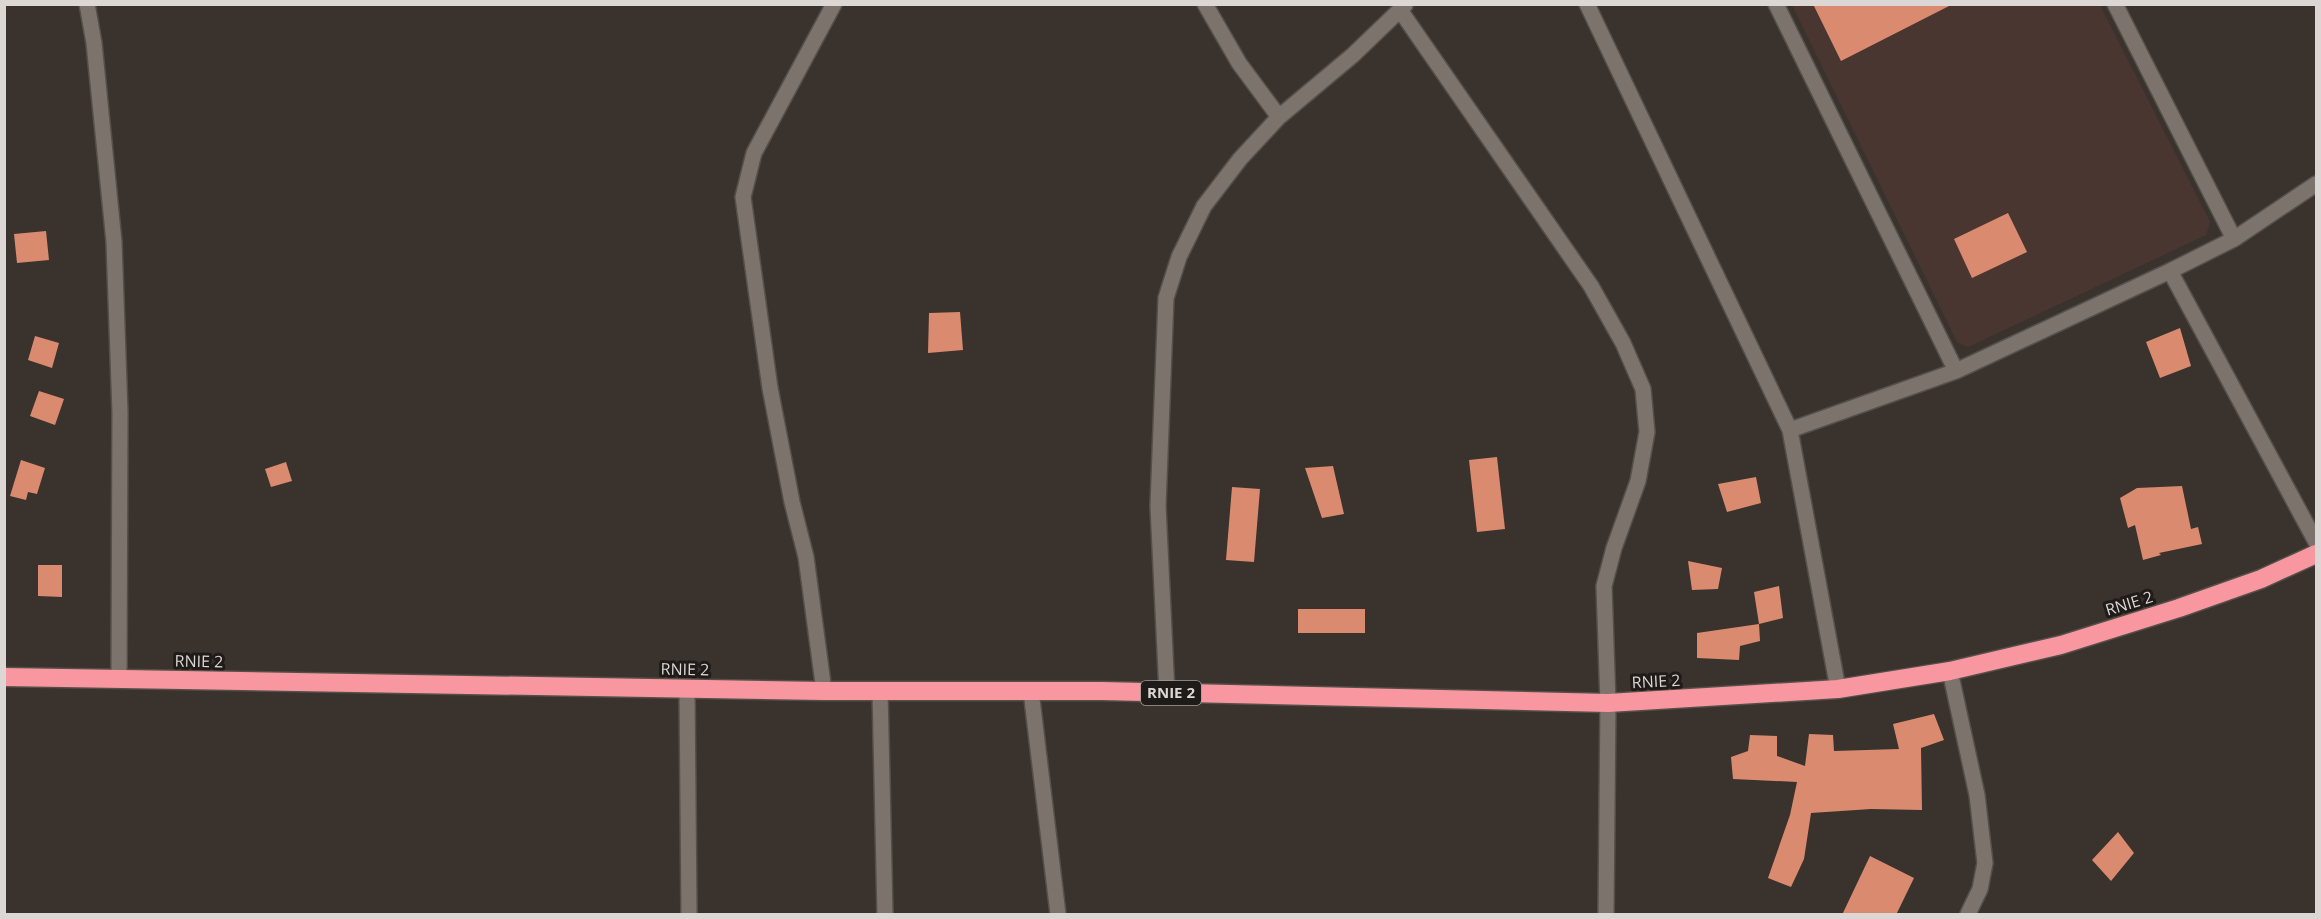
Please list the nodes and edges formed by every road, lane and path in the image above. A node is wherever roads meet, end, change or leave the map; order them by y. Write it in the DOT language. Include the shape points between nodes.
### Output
graph roads {
  1 [pos="87,4"];
  2 [pos="834,4"];
  3 [pos="1204,4"];
  4 [pos="1587,4"];
  5 [pos="1776,4"];
  6 [pos="2115,4"];
  7 [pos="1403,7"];
  8 [pos="1280,117"];
  9 [pos="2316,184"];
  10 [pos="2234,239"];
  11 [pos="2170,271"];
  12 [pos="1956,371"];
  13 [pos="1790,430"];
  14 [pos="2315,536"];
  15 [pos="2316,554"];
  16 [pos="1950,671"];
  17 [pos="4,677"];
  18 [pos="119,679"];
  19 [pos="687,688"];
  20 [pos="1838,689"];
  21 [pos="824,691"];
  22 [pos="880,691"];
  23 [pos="1031,691"];
  24 [pos="1167,693"];
  25 [pos="1608,703"];
  26 [pos="689,915"];
  27 [pos="885,915"];
  28 [pos="1058,915"];
  29 [pos="1606,915"];
  30 [pos="1968,915"];
  1 -- 18 [label="street" via="114,242 120,412"];
  2 -- 21 [label="street" via="754,153 743,197 771,388 806,557"];
  3 -- 8 [label="street" via="1239,63"];
  4 -- 13 [label="street"];
  5 -- 12 [label="street"];
  6 -- 10 [label="street"];
  7 -- 8 [label="street"];
  7 -- 25 [label="street" via="1591,286 1643,389 1647,432 1638,481 1604,586"];
  8 -- 24 [label="street" via="1240,159 1204,206 1179,257 1166,298 1158,506"];
  9 -- 10 [label="street"];
  10 -- 11 [label="street"];
  11 -- 12 [label="street"];
  11 -- 14 [label="street"];
  12 -- 13 [label="street"];
  13 -- 20 [label="street"];
  15 -- 16 [label="highway, RNIE 2 / RNIE 2" via="2261,579 2179,608 2061,645"];
  16 -- 20 [label="highway, RNIE 2 / RNIE 2"];
  16 -- 30 [label="street" via="1977,795 1985,862 1980,889"];
  17 -- 18 [label="highway, RNIE 2 / RNIE 2"];
  18 -- 19 [label="highway, RNIE 2 / RNIE 2"];
  19 -- 21 [label="highway, RNIE 2 / RNIE 2"];
  19 -- 26 [label="street"];
  20 -- 25 [label="highway, RNIE 2 / RNIE 2"];
  21 -- 22 [label="highway, RNIE 2 / RNIE 2"];
  22 -- 23 [label="highway, RNIE 2 / RNIE 2"];
  22 -- 27 [label="street"];
  23 -- 24 [label="highway, RNIE 2 / RNIE 2"];
  23 -- 28 [label="street"];
  24 -- 25 [label="highway, RNIE 2 / RNIE 2"];
  25 -- 29 [label="street"];
}
